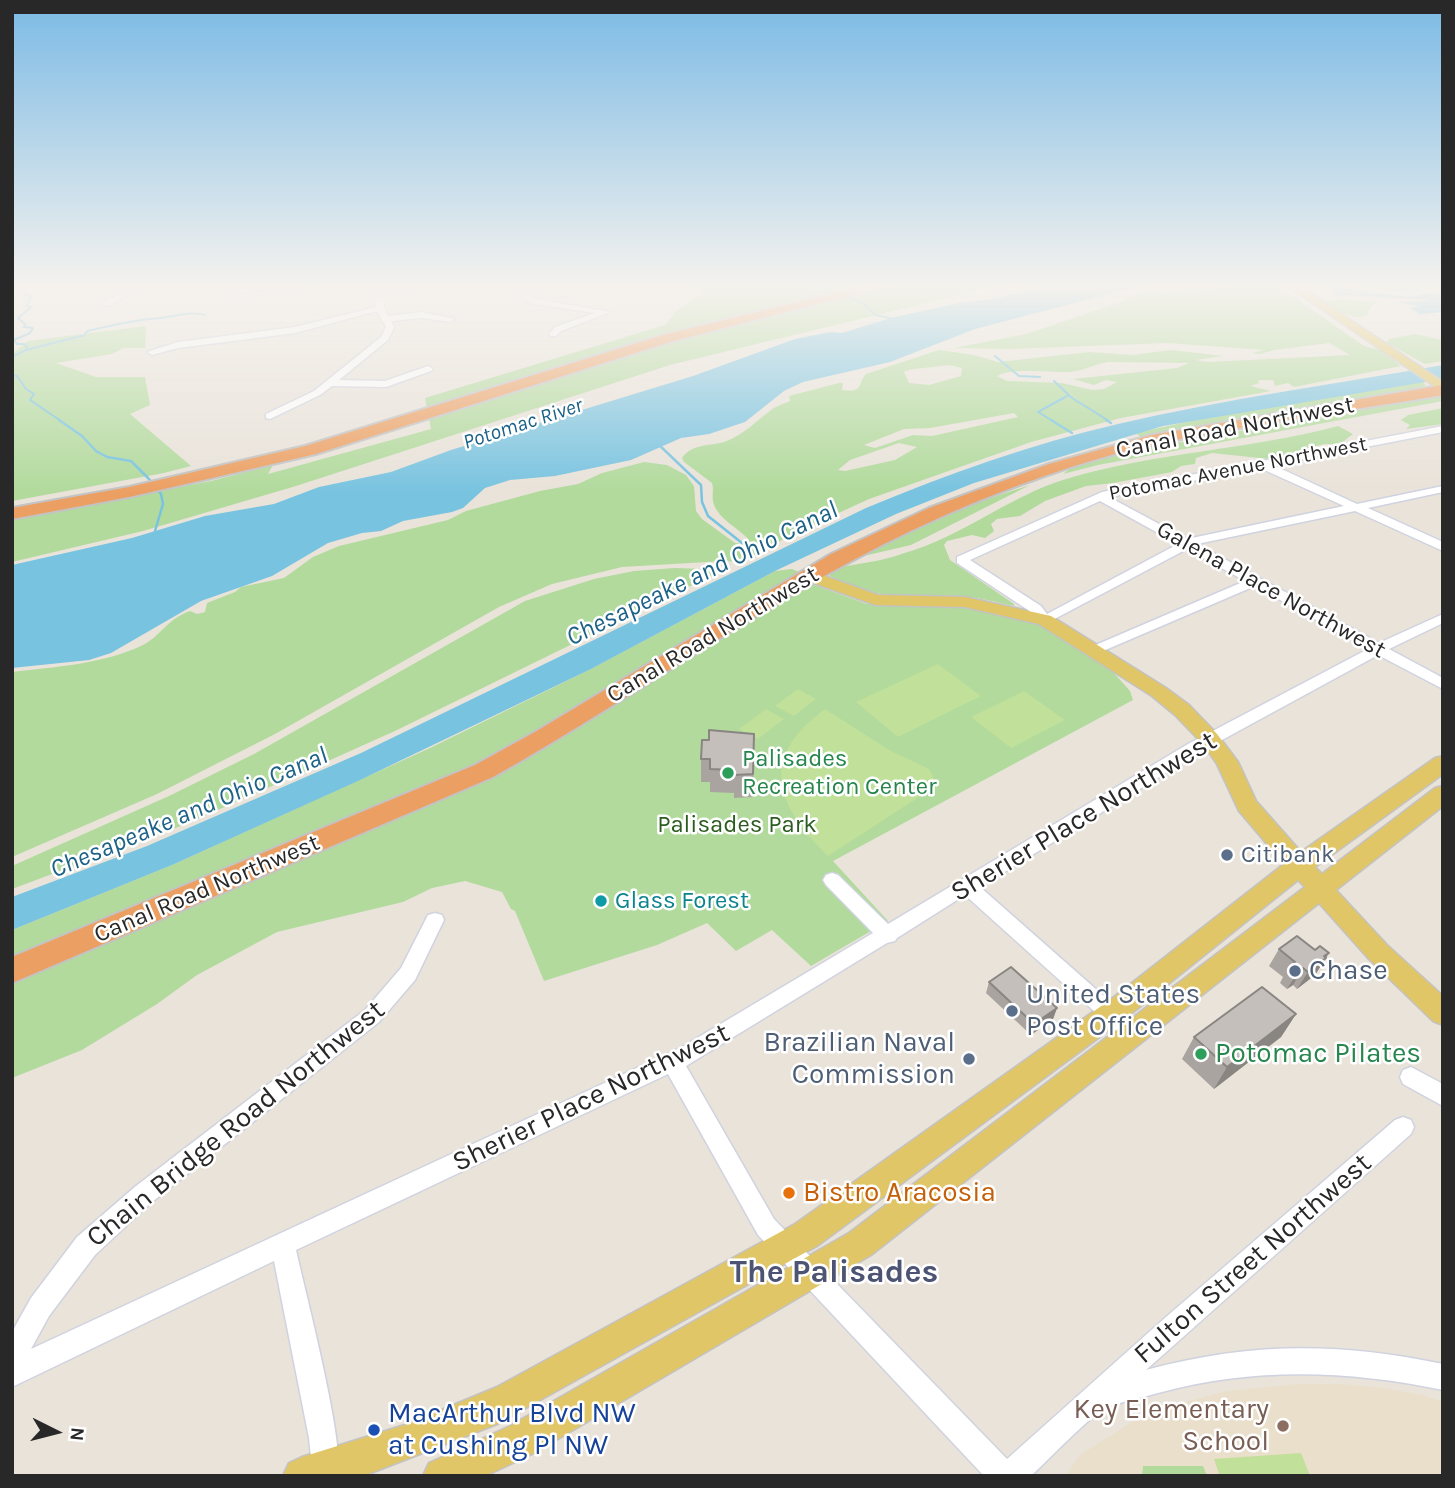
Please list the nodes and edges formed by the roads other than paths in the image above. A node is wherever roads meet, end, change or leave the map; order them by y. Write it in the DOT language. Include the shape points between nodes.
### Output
graph roads {
  1 [pos="365,353"];
  2 [pos="607,353"];
  3 [pos="619,353"];
  4 [pos="1391,353"];
  5 [pos="428,369"];
  6 [pos="328,383"];
  7 [pos="1441,388"];
  8 [pos="270,416"];
  9 [pos="419,417"];
  10 [pos="1440,431"];
  11 [pos="386,433"];
  12 [pos="320,452"];
  13 [pos="279,458"];
  14 [pos="1261,464"];
  15 [pos="226,468"];
  16 [pos="1443,489"];
  17 [pos="1099,496"];
  18 [pos="1356,508"];
  19 [pos="12,511"];
  20 [pos="1186,544"];
  21 [pos="1443,547"];
  22 [pos="808,575"];
  23 [pos="1256,582"];
  24 [pos="1443,618"];
  25 [pos="1045,620"];
  26 [pos="1378,649"];
  27 [pos="1096,650"];
  28 [pos="1443,684"];
  29 [pos="1210,739"];
  30 [pos="1443,763"];
  31 [pos="1443,794"];
  32 [pos="1299,866"];
  33 [pos="832,880"];
  34 [pos="968,887"];
  35 [pos="1321,889"];
  36 [pos="436,920"];
  37 [pos="888,936"];
  38 [pos="12,970"];
  39 [pos="1443,1013"];
  40 [pos="1111,1014"];
  41 [pos="1133,1034"];
  42 [pos="672,1062"];
  43 [pos="1411,1077"];
  44 [pos="1443,1096"];
  45 [pos="1403,1127"];
  46 [pos="283,1246"];
  47 [pos="784,1247"];
  48 [pos="811,1274"];
  49 [pos="12,1362"];
  50 [pos="12,1374"];
  51 [pos="1443,1377"];
  52 [pos="1096,1397"];
  53 [pos="317,1474"];
  54 [pos="442,1476"];
  55 [pos="1004,1476"];
  56 [pos="1010,1476"];
  1 -- 6 [label="street"];
  2 -- 15 [label="highway"];
  3 -- 9 [label="highway"];
  4 -- 7 [label="main road"];
  5 -- 6 [label="street" via="386,384"];
  6 -- 8 [label="street"];
  7 -- 22 [label="highway, Canal Road Northwest" via="1172,436 1086,458 902,526"];
  9 -- 11 [label="highway"];
  9 -- 13 [label="highway"];
  10 -- 14 [label="street, Potomac Avenue Northwest"];
  12 -- 13 [label="highway"];
  13 -- 15 [label="highway"];
  14 -- 17 [label="street, Potomac Avenue Northwest"];
  14 -- 18 [label="street"];
  15 -- 19 [label="highway"];
  16 -- 18 [label="street"];
  17 -- 20 [label="street, Galena Place Northwest"];
  17 -- 25 [label="street, Potomac Avenue Northwest" via="961,560"];
  18 -- 20 [label="street"];
  18 -- 21 [label="street"];
  20 -- 23 [label="street, Galena Place Northwest"];
  20 -- 25 [label="street"];
  22 -- 25 [label="main road" via="876,600 965,601"];
  22 -- 38 [label="highway, Canal Road Northwest" via="484,771"];
  23 -- 26 [label="street, Galena Place Northwest"];
  23 -- 27 [label="street"];
  24 -- 26 [label="street, Sherier Place Northwest"];
  25 -- 27 [label="main road"];
  26 -- 28 [label="street, Galena Place Northwest"];
  26 -- 29 [label="street, Sherier Place Northwest"];
  27 -- 29 [label="main road" via="1174,703"];
  29 -- 32 [label="main road" via="1227,762 1247,805"];
  29 -- 34 [label="street, Sherier Place Northwest"];
  30 -- 32 [label="main road"];
  31 -- 35 [label="main road"];
  32 -- 35 [label="main road"];
  32 -- 40 [label="main road"];
  33 -- 37 [label="street"];
  34 -- 37 [label="street, Sherier Place Northwest"];
  34 -- 40 [label="street"];
  35 -- 39 [label="main road" via="1378,952"];
  35 -- 41 [label="main road"];
  36 -- 49 [label="street, Chain Bridge Road Northwest" via="408,974 372,1016 144,1194 86,1247 40,1307"];
  37 -- 42 [label="street, Sherier Place Northwest"];
  40 -- 41 [label="street"];
  40 -- 47 [label="main road" via="879,1186"];
  41 -- 48 [label="main road" via="891,1222"];
  42 -- 46 [label="street, Sherier Place Northwest"];
  42 -- 47 [label="street" via="766,1227"];
  43 -- 44 [label="street"];
  45 -- 52 [label="street, Fulton Street Northwest"];
  46 -- 50 [label="street, Sherier Place Northwest"];
  46 -- 53 [label="street" via="323,1438"];
  47 -- 48 [label="street"];
  47 -- 53 [label="main road" via="510,1400 443,1430"];
  48 -- 54 [label="main road" via="521,1440"];
  48 -- 55 [label="street"];
  51 -- 52 [label="street" via="1345,1361 1264,1361 1200,1370"];
  52 -- 56 [label="street, Fulton Street Northwest"];
}
